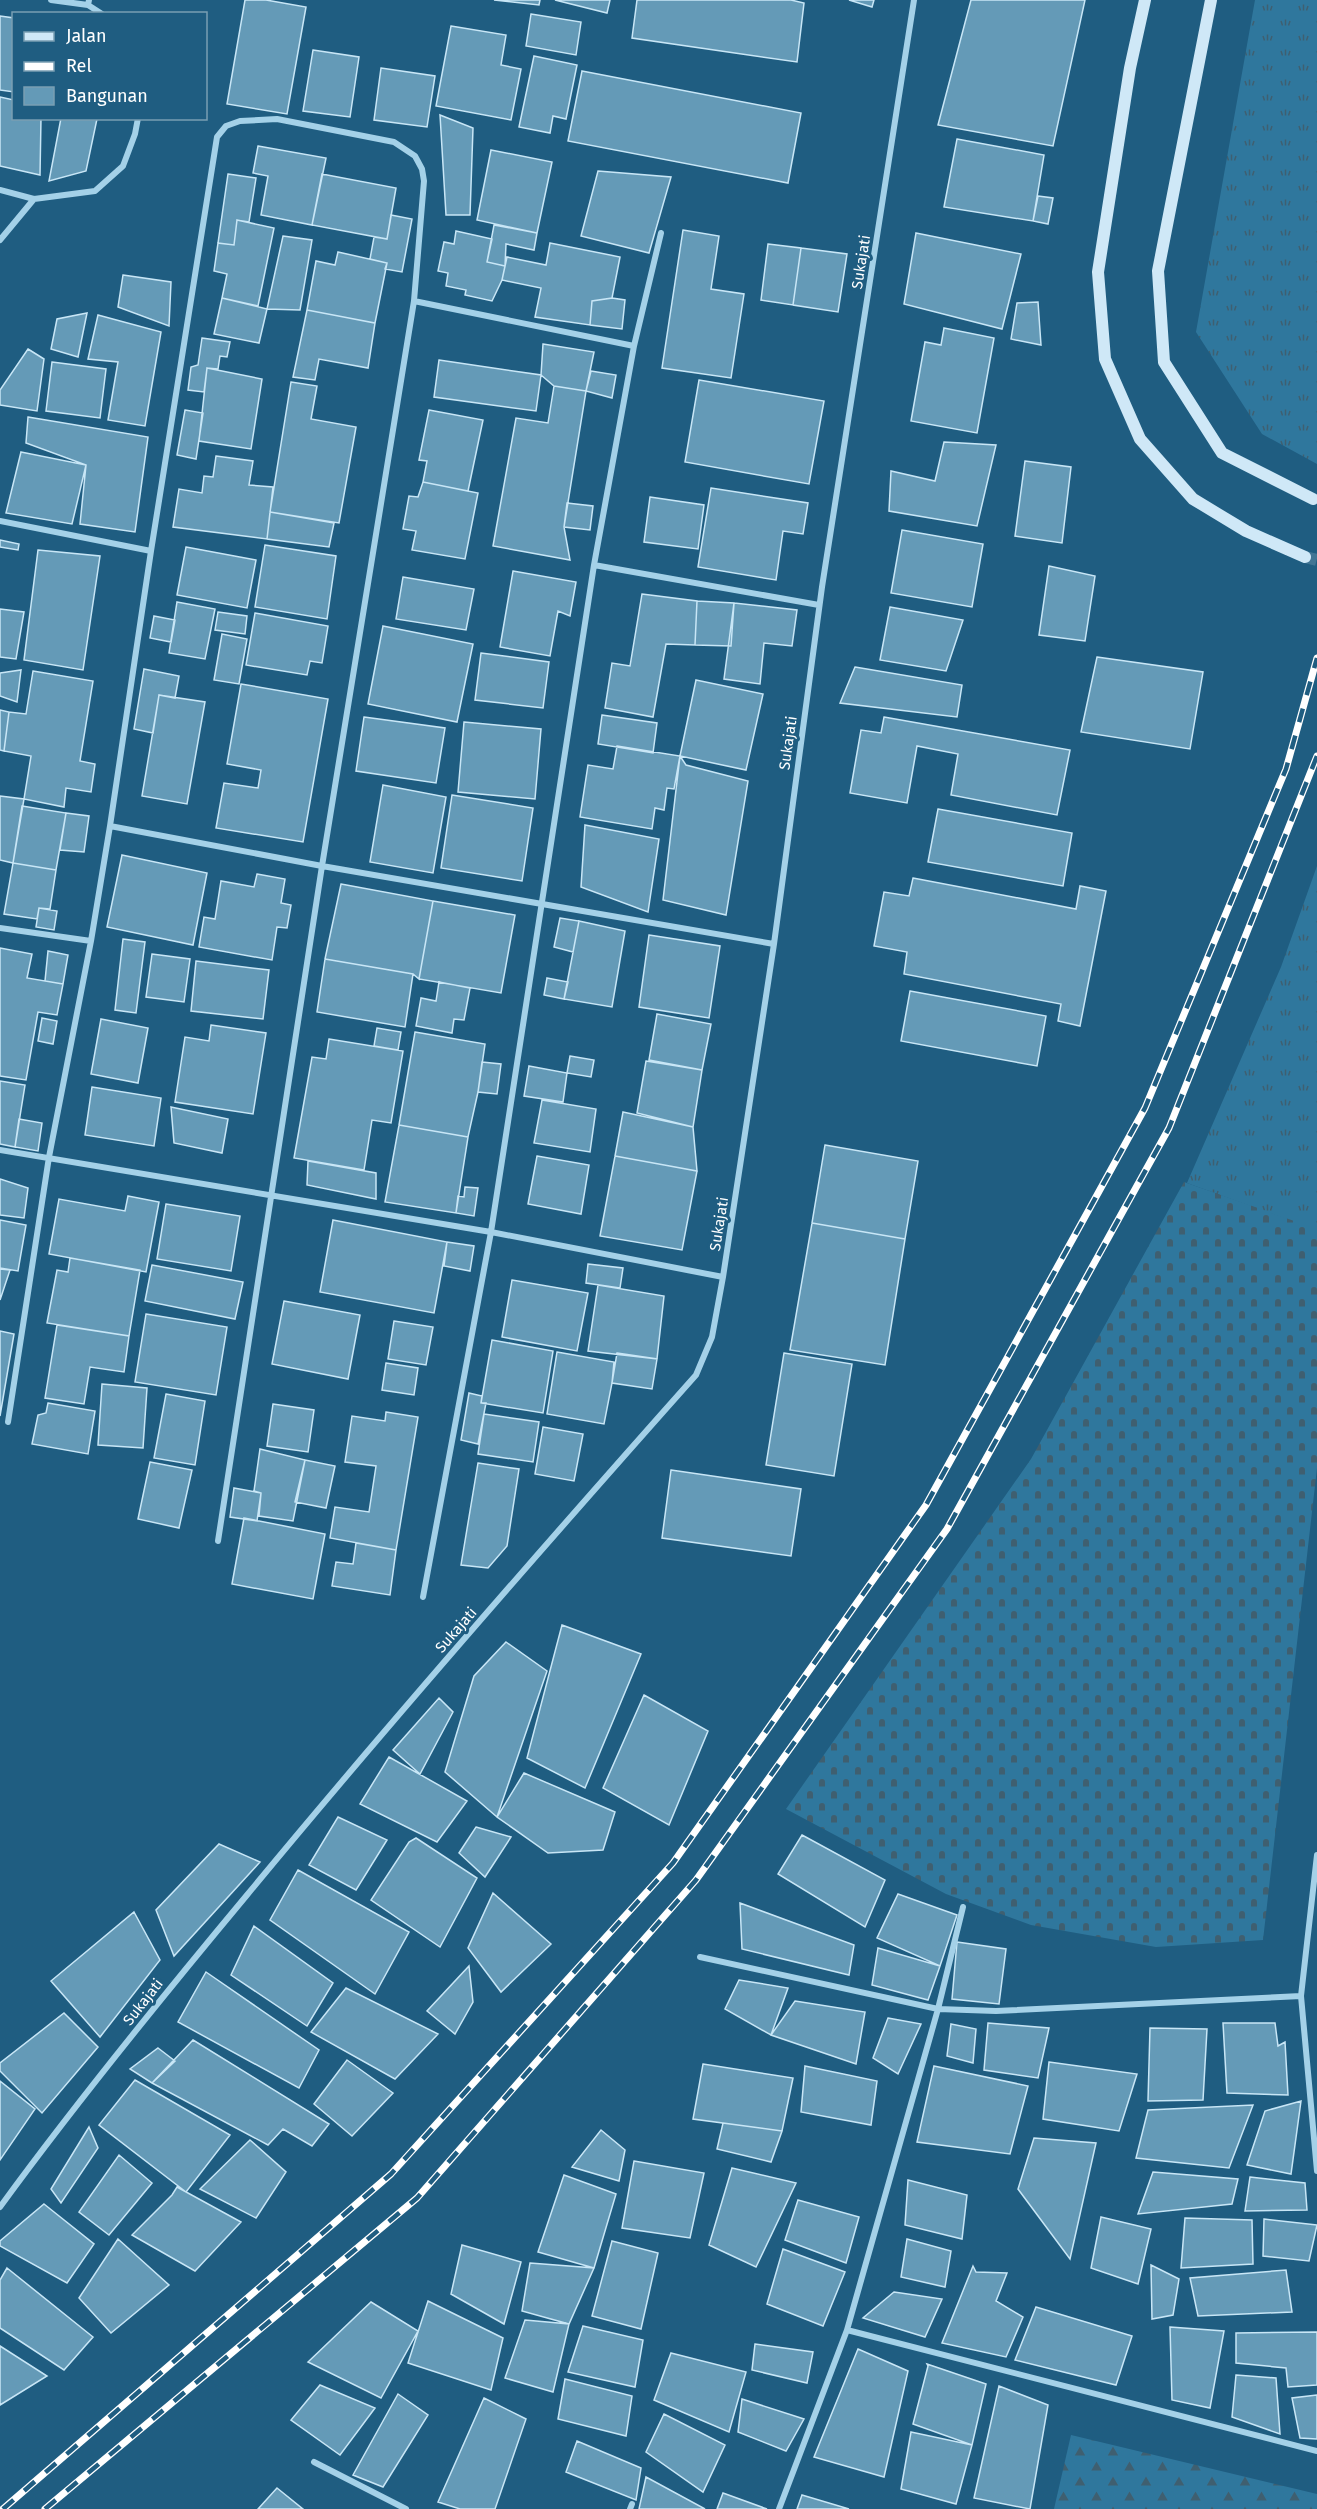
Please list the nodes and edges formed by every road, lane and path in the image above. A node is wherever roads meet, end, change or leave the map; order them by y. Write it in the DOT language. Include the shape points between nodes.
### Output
graph roads {
  1 [pos="51,0"];
  2 [pos="914,0"];
  3 [pos="1145,0"];
  4 [pos="1211,0"];
  5 [pos="88,2"];
  6 [pos="100,12"];
  7 [pos="138,120"];
  8 [pos="0,190"];
  9 [pos="34,199"];
  10 [pos="662,233"];
  11 [pos="0,240"];
  12 [pos="414,302"];
  13 [pos="634,346"];
  14 [pos="1313,500"];
  15 [pos="0,521"];
  16 [pos="150,551"];
  17 [pos="1305,557"];
  18 [pos="594,565"];
  19 [pos="819,605"];
  20 [pos="110,826"];
  21 [pos="322,866"];
  22 [pos="541,902"];
  23 [pos="0,928"];
  24 [pos="91,941"];
  25 [pos="774,944"];
  26 [pos="0,1150"];
  27 [pos="49,1157"];
  28 [pos="272,1194"];
  29 [pos="491,1232"];
  30 [pos="723,1277"];
  31 [pos="8,1422"];
  32 [pos="218,1541"];
  33 [pos="423,1597"];
  34 [pos="1317,1855"];
  35 [pos="963,1907"];
  36 [pos="700,1957"];
  37 [pos="1301,1996"];
  38 [pos="938,2009"];
  39 [pos="1317,2171"];
  40 [pos="0,2207"];
  41 [pos="847,2331"];
  42 [pos="1317,2451"];
  43 [pos="314,2462"];
  44 [pos="406,2509"];
  45 [pos="779,2509"];
  1 -- 5 [label="street"];
  2 -- 19 [label="street, Sukajati"];
  3 -- 17 [label="main road" via="1130,68 1098,272 1105,359 1140,439 1193,499 1246,531"];
  4 -- 14 [label="main road" via="1158,272 1164,362 1222,453"];
  5 -- 6 [label="street"];
  7 -- 9 [label="street" via="123,166 95,191"];
  8 -- 9 [label="street"];
  9 -- 11 [label="street"];
  10 -- 13 [label="street"];
  12 -- 13 [label="street"];
  12 -- 16 [label="street" via="424,181 415,156 394,142 277,119 240,121 226,126 217,137"];
  12 -- 21 [label="street"];
  13 -- 18 [label="street"];
  15 -- 16 [label="street"];
  16 -- 20 [label="street"];
  18 -- 19 [label="street"];
  18 -- 22 [label="street"];
  19 -- 25 [label="street, Sukajati"];
  20 -- 21 [label="street"];
  20 -- 24 [label="street"];
  21 -- 22 [label="street"];
  21 -- 28 [label="street"];
  22 -- 25 [label="street"];
  22 -- 29 [label="street"];
  23 -- 24 [label="street"];
  24 -- 27 [label="street"];
  25 -- 30 [label="street, Sukajati"];
  26 -- 27 [label="street"];
  27 -- 28 [label="street"];
  27 -- 31 [label="street"];
  28 -- 29 [label="street"];
  28 -- 32 [label="street"];
  29 -- 30 [label="street"];
  29 -- 33 [label="street"];
  30 -- 40 [label="street, Sukajati" via="712,1337 696,1375 370,1746 166,1993"];
  34 -- 37 [label="street"];
  35 -- 38 [label="street"];
  36 -- 38 [label="street"];
  37 -- 38 [label="street" via="996,2011"];
  37 -- 39 [label="street"];
  38 -- 41 [label="street"];
  41 -- 42 [label="street"];
  41 -- 45 [label="street"];
  43 -- 44 [label="street"];
}
